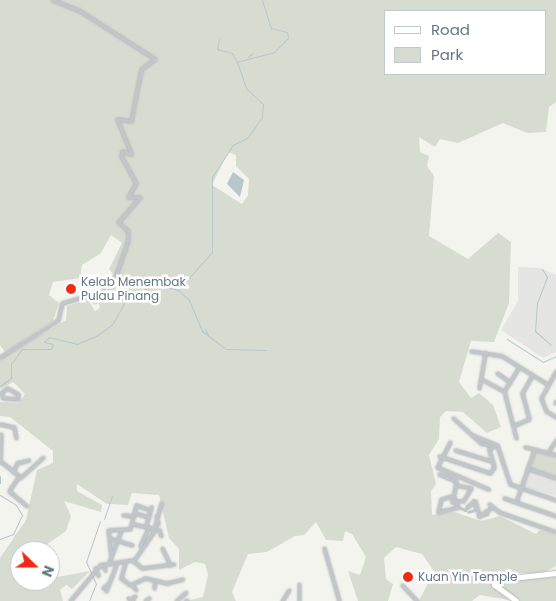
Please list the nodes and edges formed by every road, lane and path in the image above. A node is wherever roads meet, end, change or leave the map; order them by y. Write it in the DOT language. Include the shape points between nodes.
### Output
graph roads {
  1 [pos="53,0"];
  2 [pos="471,351"];
  3 [pos="485,353"];
  4 [pos="0,357"];
  5 [pos="519,367"];
  6 [pos="556,370"];
  7 [pos="497,373"];
  8 [pos="532,376"];
  9 [pos="481,379"];
  10 [pos="510,382"];
  11 [pos="547,384"];
  12 [pos="479,388"];
  13 [pos="504,391"];
  14 [pos="2,399"];
  15 [pos="556,417"];
  16 [pos="453,418"];
  17 [pos="0,424"];
  18 [pos="515,425"];
  19 [pos="1,434"];
  20 [pos="16,438"];
  21 [pos="516,438"];
  22 [pos="556,440"];
  23 [pos="450,442"];
  24 [pos="496,446"];
  25 [pos="526,447"];
  26 [pos="455,450"];
  27 [pos="534,450"];
  28 [pos="548,452"];
  29 [pos="556,455"];
  30 [pos="439,456"];
  31 [pos="43,457"];
  32 [pos="29,460"];
  33 [pos="0,462"];
  34 [pos="493,462"];
  35 [pos="527,468"];
  36 [pos="13,472"];
  37 [pos="456,473"];
  38 [pos="439,474"];
  39 [pos="21,477"];
  40 [pos="454,478"];
  41 [pos="556,478"];
  42 [pos="456,485"];
  43 [pos="521,488"];
  44 [pos="488,489"];
  45 [pos="504,498"];
  46 [pos="454,499"];
  47 [pos="556,500"];
  48 [pos="516,502"];
  49 [pos="161,503"];
  50 [pos="488,504"];
  51 [pos="27,506"];
  52 [pos="458,507"];
  53 [pos="491,508"];
  54 [pos="124,514"];
  55 [pos="134,514"];
  56 [pos="156,516"];
  57 [pos="556,516"];
  58 [pos="148,517"];
  59 [pos="133,524"];
  60 [pos="158,524"];
  61 [pos="147,526"];
  62 [pos="153,528"];
  63 [pos="121,531"];
  64 [pos="556,532"];
  65 [pos="161,536"];
  66 [pos="109,538"];
  67 [pos="119,542"];
  68 [pos="132,545"];
  69 [pos="140,546"];
  70 [pos="162,548"];
  71 [pos="324,548"];
  72 [pos="111,557"];
  73 [pos="134,560"];
  74 [pos="109,562"];
  75 [pos="117,563"];
  76 [pos="125,563"];
  77 [pos="102,564"];
  78 [pos="93,570"];
  79 [pos="105,570"];
  80 [pos="556,573"];
  81 [pos="98,575"];
  82 [pos="183,579"];
  83 [pos="155,580"];
  84 [pos="299,584"];
  85 [pos="132,585"];
  86 [pos="402,585"];
  87 [pos="154,588"];
  88 [pos="105,590"];
  89 [pos="136,590"];
  90 [pos="288,590"];
  91 [pos="186,592"];
  92 [pos="135,596"];
  93 [pos="149,598"];
  94 [pos="131,599"];
  95 [pos="70,601"];
  96 [pos="145,601"];
  97 [pos="176,601"];
  98 [pos="282,601"];
  99 [pos="298,601"];
  100 [pos="339,601"];
  101 [pos="417,601"];
  102 [pos="516,601"];
  1 -- 4 [label="street" via="80,11 155,59 141,69 131,121 118,119 131,154 128,156 122,151 121,156 136,183 128,197 140,197 118,222 128,231 128,240 116,275 96,299 90,297 64,302 58,320"];
  2 -- 3 [label="street"];
  3 -- 5 [label="street" via="502,356"];
  3 -- 9 [label="street"];
  5 -- 8 [label="street"];
  5 -- 10 [label="street"];
  6 -- 11 [label="street"];
  7 -- 10 [label="street"];
  8 -- 11 [label="street"];
  8 -- 18 [label="street" via="522,393 529,418"];
  9 -- 12 [label="street"];
  9 -- 13 [label="street"];
  10 -- 13 [label="street"];
  11 -- 15 [label="street" via="543,406"];
  13 -- 18 [label="street"];
  14 -- 14 [label="street" via="17,400 19,397 7,388 0,393"];
  16 -- 24 [label="street" via="472,435"];
  17 -- 20 [label="street" via="14,427"];
  18 -- 21 [label="street"];
  19 -- 33 [label="street"];
  22 -- 28 [label="street"];
  23 -- 30 [label="street"];
  24 -- 34 [label="street" via="490,453"];
  24 -- 43 [label="street" via="508,482"];
  25 -- 27 [label="street"];
  26 -- 34 [label="street"];
  27 -- 28 [label="street"];
  27 -- 35 [label="street"];
  28 -- 29 [label="street"];
  30 -- 34 [label="street" via="490,473"];
  30 -- 37 [label="street" via="437,467"];
  31 -- 39 [label="street"];
  32 -- 36 [label="street" via="17,463"];
  33 -- 36 [label="street"];
  35 -- 41 [label="street"];
  35 -- 43 [label="street"];
  36 -- 39 [label="street"];
  37 -- 40 [label="street"];
  37 -- 44 [label="street"];
  38 -- 42 [label="street" via="456,480"];
  39 -- 51 [label="street" via="9,491"];
  42 -- 46 [label="street"];
  42 -- 46 [label="street" via="471,488 463,501"];
  43 -- 47 [label="street"];
  43 -- 48 [label="street"];
  45 -- 48 [label="street"];
  46 -- 52 [label="street"];
  46 -- 52 [label="street" via="441,499 438,512"];
  48 -- 57 [label="street"];
  49 -- 56 [label="street"];
  50 -- 53 [label="street"];
  52 -- 53 [label="street, bridge" via="465,510 473,500 475,510 468,512 469,501 475,501 479,516"];
  53 -- 64 [label="street"];
  54 -- 55 [label="street"];
  55 -- 58 [label="street"];
  55 -- 58 [label="street" via="137,505 150,508"];
  55 -- 59 [label="street"];
  56 -- 60 [label="street"];
  56 -- 62 [label="street"];
  58 -- 61 [label="street"];
  59 -- 61 [label="street"];
  59 -- 63 [label="street"];
  61 -- 62 [label="street"];
  61 -- 69 [label="street"];
  62 -- 65 [label="street"];
  62 -- 73 [label="street" via="142,554"];
  63 -- 66 [label="street" via="108,529"];
  63 -- 67 [label="street"];
  66 -- 67 [label="street"];
  66 -- 72 [label="street"];
  67 -- 68 [label="street"];
  67 -- 72 [label="street"];
  70 -- 73 [label="street" via="172,564 141,568"];
  71 -- 100 [label="street"];
  72 -- 74 [label="street"];
  73 -- 76 [label="street"];
  74 -- 75 [label="street"];
  74 -- 77 [label="street"];
  75 -- 76 [label="street"];
  75 -- 88 [label="street"];
  76 -- 85 [label="street" via="121,578"];
  77 -- 78 [label="street"];
  77 -- 79 [label="street"];
  78 -- 81 [label="street"];
  78 -- 95 [label="street"];
  80 -- 102 [label="main road" via="494,580 494,585"];
  82 -- 83 [label="street" via="167,583"];
  83 -- 85 [label="street"];
  83 -- 87 [label="street"];
  84 -- 99 [label="street"];
  85 -- 89 [label="street"];
  86 -- 101 [label="street"];
  90 -- 98 [label="street"];
  91 -- 97 [label="street"];
  92 -- 94 [label="street"];
  93 -- 96 [label="street"];
}
